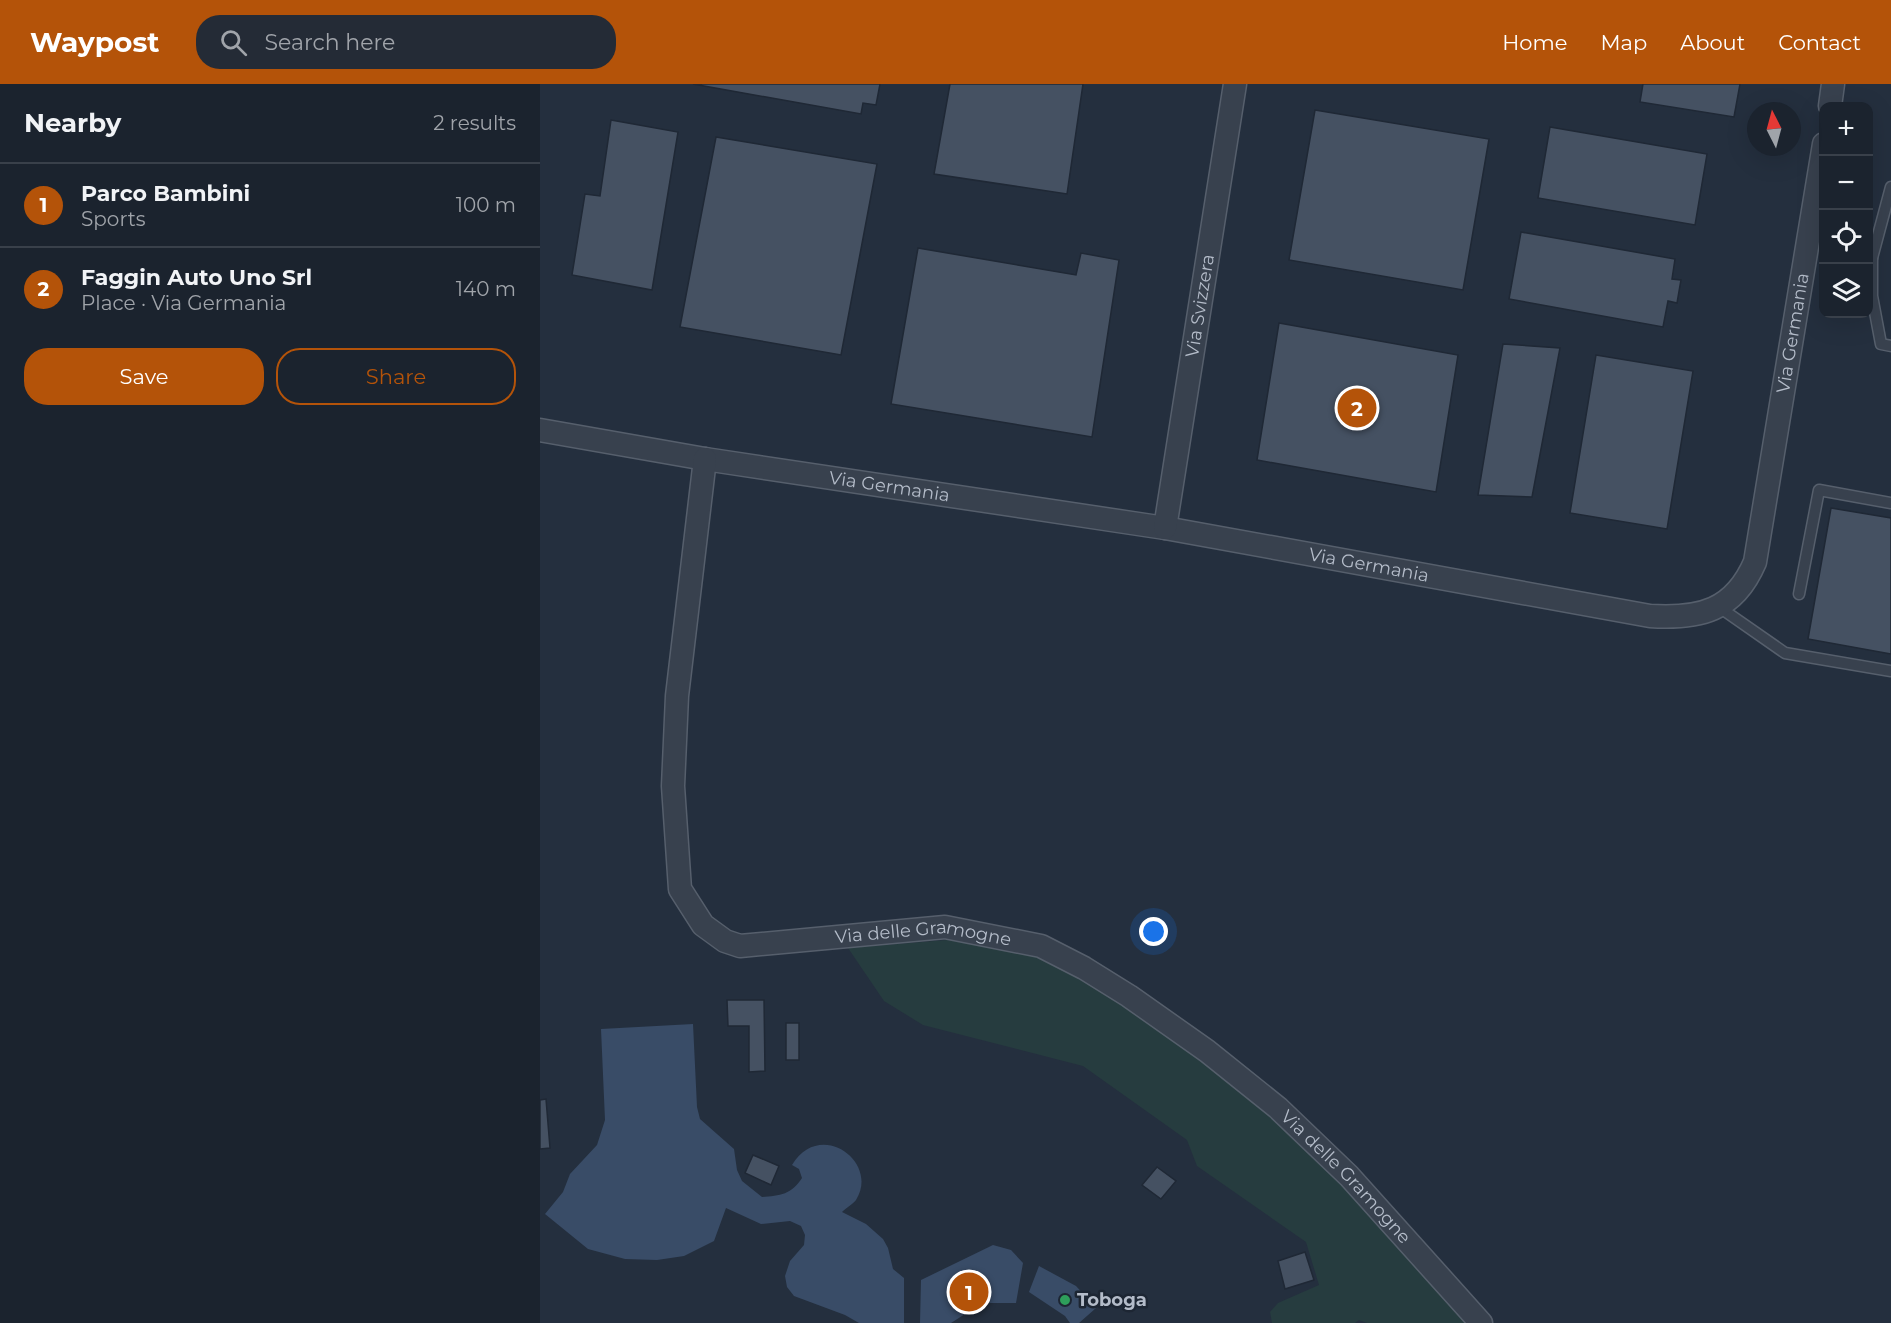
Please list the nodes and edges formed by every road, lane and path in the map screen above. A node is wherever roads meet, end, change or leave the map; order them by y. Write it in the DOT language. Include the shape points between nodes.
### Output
graph roads {
  1 [pos="1235,84"];
  2 [pos="1833,84"];
  3 [pos="1831,102"];
  4 [pos="1822,156"];
  5 [pos="1891,187"];
  6 [pos="1873,248"];
  7 [pos="1870,264"];
  8 [pos="1891,346"];
  9 [pos="540,430"];
  10 [pos="705,459"];
  11 [pos="1891,503"];
  12 [pos="1165,528"];
  13 [pos="1799,594"];
  14 [pos="1719,607"];
  15 [pos="1891,671"];
  16 [pos="1481,1323"];
  1 -- 12 [label="street, Via Svizzera"];
  2 -- 3 [label="street"];
  4 -- 14 [label="street, Via Germania" via="1811,248 1755,562 1740,591"];
  5 -- 6 [label="lane"];
  7 -- 8 [label="lane" via="1881,344"];
  9 -- 10 [label="street, Via Germania"];
  10 -- 12 [label="street, Via Germania"];
  10 -- 16 [label="street, Via delle Gramogne" via="677,696 673,786 680,889 703,925 725,941 740,946 945,927 1041,946 1129,996 1278,1108 1349,1176"];
  11 -- 13 [label="lane" via="1819,490"];
  12 -- 14 [label="street, Via Germania" via="1650,616 1678,618"];
  14 -- 15 [label="lane" via="1785,653"];
}
